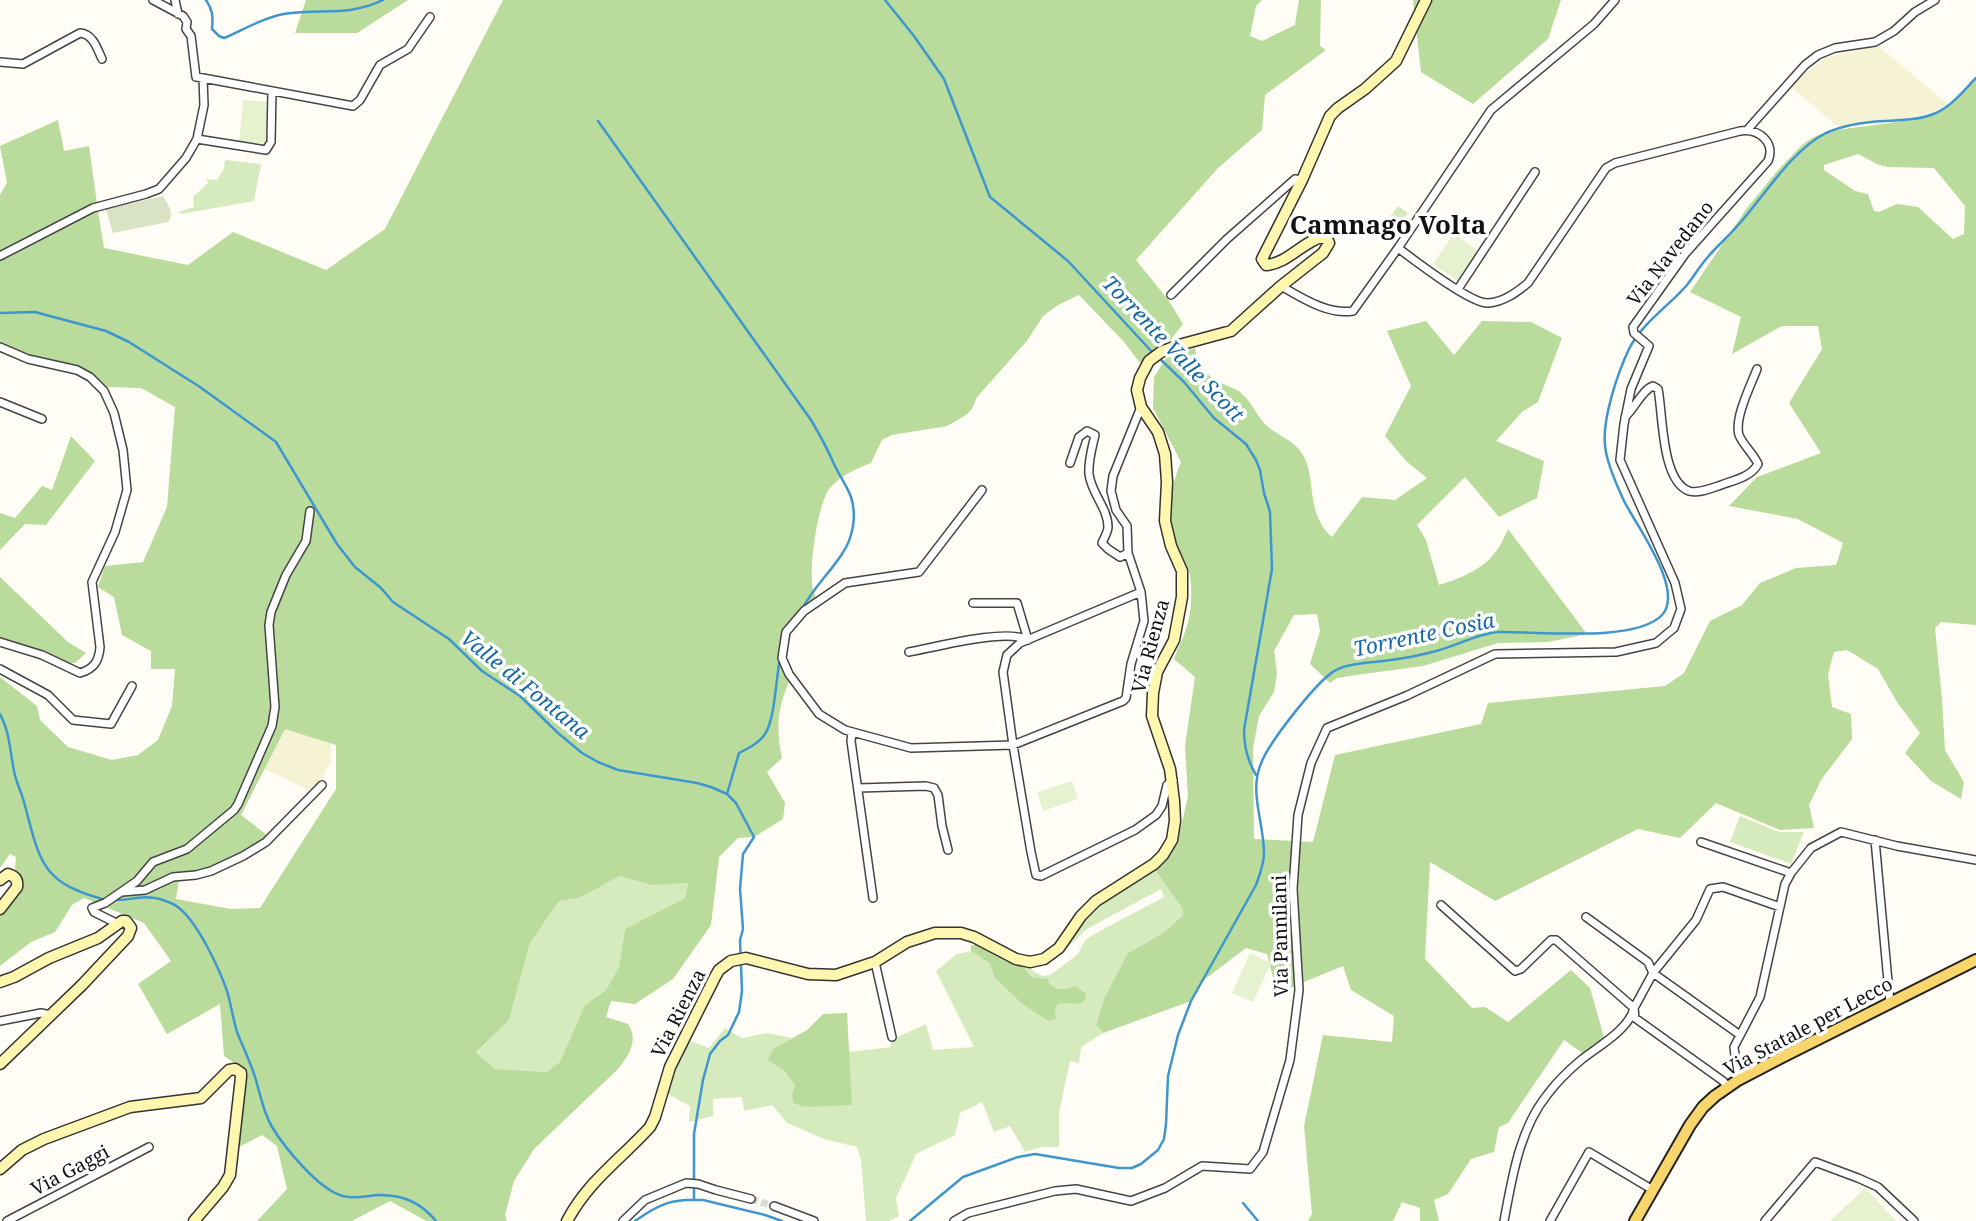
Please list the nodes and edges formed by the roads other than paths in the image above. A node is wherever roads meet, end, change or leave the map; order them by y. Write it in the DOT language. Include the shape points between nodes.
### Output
graph roads {
  1 [pos="153,0"];
  2 [pos="176,0"];
  3 [pos="1426,0"];
  4 [pos="1615,0"];
  5 [pos="1935,0"];
  6 [pos="178,14"];
  7 [pos="430,17"];
  8 [pos="102,59"];
  9 [pos="0,62"];
  10 [pos="203,78"];
  11 [pos="272,91"];
  12 [pos="1748,130"];
  13 [pos="197,139"];
  14 [pos="1535,172"];
  15 [pos="1302,180"];
  16 [pos="1398,248"];
  17 [pos="0,256"];
  18 [pos="1281,286"];
  19 [pos="1458,289"];
  20 [pos="1171,295"];
  21 [pos="0,347"];
  22 [pos="1757,369"];
  23 [pos="0,402"];
  24 [pos="1142,407"];
  25 [pos="1625,418"];
  26 [pos="42,419"];
  27 [pos="1620,460"];
  28 [pos="1070,463"];
  29 [pos="982,490"];
  30 [pos="310,511"];
  31 [pos="1128,553"];
  32 [pos="1141,592"];
  33 [pos="1018,593"];
  34 [pos="973,603"];
  35 [pos="1017,604"];
  36 [pos="1028,640"];
  37 [pos="0,642"];
  38 [pos="909,652"];
  39 [pos="0,669"];
  40 [pos="132,686"];
  41 [pos="852,732"];
  42 [pos="1013,745"];
  43 [pos="1173,780"];
  44 [pos="322,785"];
  45 [pos="858,788"];
  46 [pos="1875,841"];
  47 [pos="1701,842"];
  48 [pos="948,850"];
  49 [pos="1976,860"];
  50 [pos="1791,873"];
  51 [pos="0,880"];
  52 [pos="121,892"];
  53 [pos="873,898"];
  54 [pos="1441,905"];
  55 [pos="1780,907"];
  56 [pos="0,909"];
  57 [pos="1586,916"];
  58 [pos="116,923"];
  59 [pos="1976,960"];
  60 [pos="875,962"];
  61 [pos="1653,973"];
  62 [pos="0,982"];
  63 [pos="1890,1003"];
  64 [pos="1633,1008"];
  65 [pos="51,1014"];
  66 [pos="0,1021"];
  67 [pos="1740,1035"];
  68 [pos="892,1037"];
  69 [pos="0,1064"];
  70 [pos="1738,1080"];
  71 [pos="1728,1087"];
  72 [pos="149,1147"];
  73 [pos="0,1169"];
  74 [pos="1653,1190"];
  75 [pos="751,1199"];
  76 [pos="774,1206"];
  77 [pos="7,1221"];
  78 [pos="194,1221"];
  79 [pos="567,1221"];
  80 [pos="623,1221"];
  81 [pos="814,1221"];
  82 [pos="954,1221"];
  83 [pos="1504,1221"];
  84 [pos="1550,1221"];
  85 [pos="1635,1221"];
  86 [pos="1765,1221"];
  87 [pos="1914,1221"];
  1 -- 6 [label="street"];
  2 -- 6 [label="street"];
  3 -- 15 [label="street" via="1396,61 1330,116"];
  4 -- 16 [label="street" via="1594,24 1491,110"];
  5 -- 12 [label="street" via="1875,42 1818,55"];
  6 -- 10 [label="street" via="187,22 196,77"];
  7 -- 11 [label="street" via="408,49 380,65 353,106"];
  8 -- 9 [label="street" via="92,38 80,33 23,64"];
  10 -- 11 [label="street"];
  10 -- 13 [label="street" via="204,105"];
  11 -- 13 [label="street" via="271,142 266,150"];
  12 -- 19 [label="street" via="1615,163 1606,168 1528,283 1516,293 1487,303"];
  12 -- 25 [label="street, Via Navedano" via="1765,139 1771,153 1685,254 1633,327 1649,346"];
  13 -- 17 [label="street" via="159,189 93,208"];
  14 -- 19 [label="street"];
  15 -- 18 [label="street" via="1263,262 1276,264 1317,238 1329,243"];
  15 -- 20 [label="street" via="1295,179"];
  16 -- 18 [label="street" via="1353,311 1314,304"];
  16 -- 19 [label="street"];
  18 -- 24 [label="street" via="1231,331 1179,345 1149,361 1137,390"];
  21 -- 37 [label="street" via="77,370 98,384 114,412 127,490 115,532 92,582 100,647 95,664 80,673"];
  22 -- 25 [label="street" via="1738,424 1739,434 1758,464 1746,476 1696,491 1682,486 1663,443 1658,389 1653,386"];
  23 -- 26 [label="street"];
  24 -- 31 [label="street" via="1111,491 1116,510 1128,526"];
  24 -- 43 [label="street, Via Rienza" via="1165,454 1165,521 1182,571 1174,640 1157,673 1152,704"];
  25 -- 27 [label="street, Via Navedano"];
  27 -- 82 [label="street, Via Pannilani" via="1675,583 1681,609 1674,628 1656,643 1616,652 1495,654 1327,728 1311,763 1298,815 1293,889 1299,990 1290,1060 1262,1152 1250,1169 1202,1166 1131,1201 1076,1189 1055,1191 968,1213"];
  28 -- 31 [label="street" via="1079,437 1087,431 1095,435 1089,473 1107,522 1102,543 1120,557"];
  29 -- 41 [label="street" via="919,572 845,583 804,611 786,632 782,658 789,674 819,714"];
  30 -- 52 [label="street" via="306,541 271,612 274,716 238,804 187,849 153,862"];
  31 -- 32 [label="street"];
  32 -- 36 [label="street"];
  32 -- 42 [label="street" via="1144,621 1126,698"];
  33 -- 35 [label="street"];
  34 -- 35 [label="street"];
  35 -- 36 [label="street"];
  36 -- 38 [label="street" via="1000,635"];
  36 -- 42 [label="street" via="1007,655 1003,672"];
  39 -- 40 [label="street" via="48,695 73,720 111,724"];
  41 -- 42 [label="street" via="911,748"];
  41 -- 45 [label="street"];
  42 -- 43 [label="street" via="1036,875 1156,816"];
  43 -- 60 [label="street, Via Rienza" via="1175,821 1163,855 1096,901 1044,959 1016,959 974,937 935,933 907,942"];
  44 -- 52 [label="street" via="266,842 243,856 196,875"];
  45 -- 48 [label="street" via="934,788"];
  45 -- 53 [label="street"];
  46 -- 49 [label="street"];
  46 -- 50 [label="street" via="1841,832 1811,848"];
  46 -- 63 [label="street"];
  47 -- 50 [label="street"];
  50 -- 55 [label="street"];
  51 -- 56 [label="street" via="8,874 16,879 17,887"];
  52 -- 58 [label="street" via="92,910"];
  54 -- 64 [label="street" via="1514,971 1556,940"];
  55 -- 61 [label="street" via="1723,887 1710,889 1696,920"];
  55 -- 67 [label="street" via="1760,997"];
  57 -- 61 [label="street" via="1648,962"];
  58 -- 62 [label="street" via="98,938"];
  58 -- 65 [label="street" via="129,924 128,936"];
  59 -- 63 [label="main road, Via Statale per Lecco"];
  60 -- 68 [label="street"];
  60 -- 79 [label="street, Via Rienza" via="836,975 808,974 752,959 738,958 725,964 670,1067 650,1128 596,1180"];
  61 -- 64 [label="street"];
  61 -- 67 [label="street"];
  63 -- 70 [label="main road, Via Statale per Lecco"];
  64 -- 71 [label="street" via="1635,1018"];
  64 -- 83 [label="street" via="1620,1030 1581,1060 1538,1108 1520,1148"];
  65 -- 66 [label="street"];
  65 -- 69 [label="street"];
  67 -- 70 [label="street" via="1734,1047"];
  70 -- 71 [label="main road, Via Statale per Lecco"];
  71 -- 74 [label="main road, Via Statale per Lecco" via="1703,1107"];
  72 -- 77 [label="street, Via Gaggi"];
  73 -- 78 [label="street" via="44,1139 130,1107 201,1098 235,1069 241,1077 230,1175"];
  74 -- 84 [label="street" via="1589,1152"];
  74 -- 85 [label="main road, Via Statale per Lecco"];
  75 -- 80 [label="street" via="686,1183 645,1200"];
  76 -- 81 [label="street"];
  86 -- 87 [label="street" via="1815,1163 1878,1187"];
}
